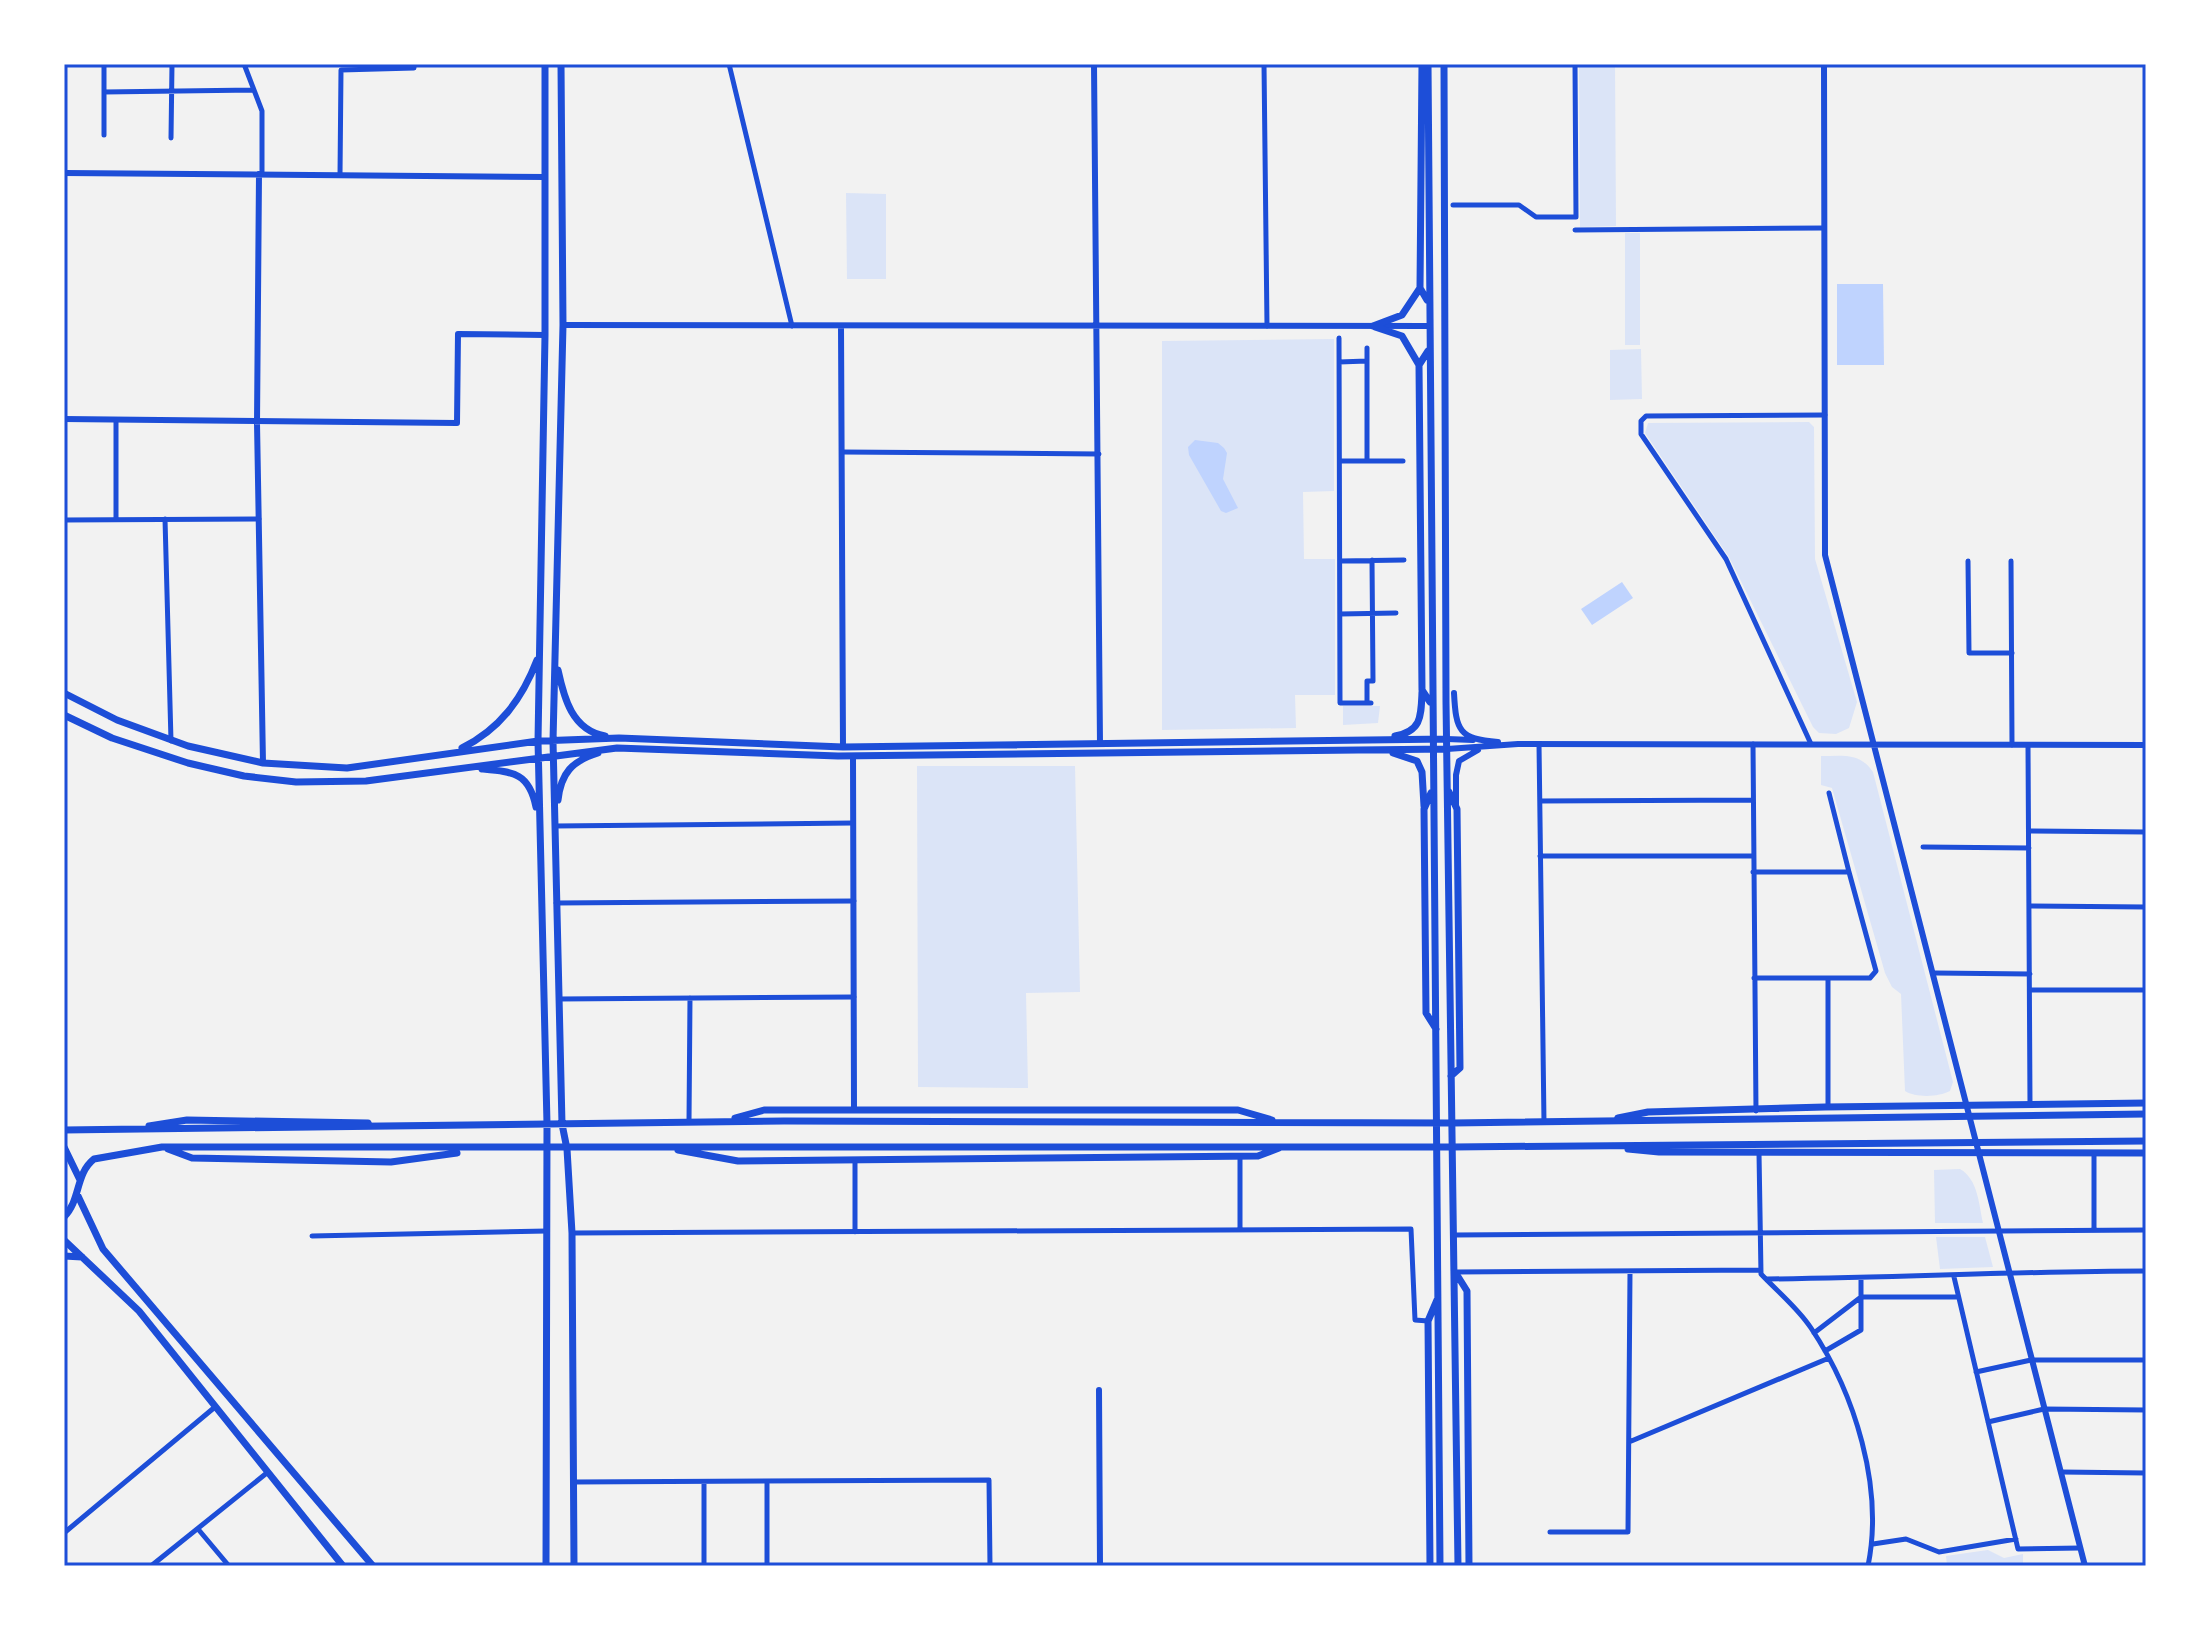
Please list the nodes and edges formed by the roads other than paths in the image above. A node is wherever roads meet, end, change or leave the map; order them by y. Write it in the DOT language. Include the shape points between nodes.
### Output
graph roads {
  1 [pos="104,64"];
  2 [pos="172,64"];
  3 [pos="244,64"];
  4 [pos="414,64"];
  5 [pos="545,64"];
  6 [pos="561,64"];
  7 [pos="729,64"];
  8 [pos="1094,64"];
  9 [pos="1264,64"];
  10 [pos="1425,64"];
  11 [pos="1444,64"];
  12 [pos="1575,64"];
  13 [pos="1824,64"];
  14 [pos="254,90"];
  15 [pos="173,91"];
  16 [pos="104,92"];
  17 [pos="104,135"];
  18 [pos="171,138"];
  19 [pos="64,173"];
  20 [pos="260,174"];
  21 [pos="340,175"];
  22 [pos="545,177"];
  23 [pos="1453,205"];
  24 [pos="1824,228"];
  25 [pos="1575,230"];
  26 [pos="1420,288"];
  27 [pos="1429,302"];
  28 [pos="563,325"];
  29 [pos="792,326"];
  30 [pos="841,326"];
  31 [pos="1267,326"];
  32 [pos="1373,326"];
  33 [pos="1429,326"];
  34 [pos="1098,327"];
  35 [pos="545,335"];
  36 [pos="1339,338"];
  37 [pos="1367,348"];
  38 [pos="1429,349"];
  39 [pos="1367,361"];
  40 [pos="1339,362"];
  41 [pos="1419,365"];
  42 [pos="1825,415"];
  43 [pos="64,419"];
  44 [pos="116,420"];
  45 [pos="257,423"];
  46 [pos="842,452"];
  47 [pos="1099,454"];
  48 [pos="1340,461"];
  49 [pos="1367,461"];
  50 [pos="1403,461"];
  51 [pos="165,519"];
  52 [pos="259,519"];
  53 [pos="64,520"];
  54 [pos="116,520"];
  55 [pos="1372,560"];
  56 [pos="1404,560"];
  57 [pos="1340,561"];
  58 [pos="1968,561"];
  59 [pos="2011,561"];
  60 [pos="1372,613"];
  61 [pos="1396,613"];
  62 [pos="1340,614"];
  63 [pos="2012,653"];
  64 [pos="539,655"];
  65 [pos="555,655"];
  66 [pos="1422,690"];
  67 [pos="64,693"];
  68 [pos="1454,693"];
  69 [pos="1432,704"];
  70 [pos="64,715"];
  71 [pos="619,738"];
  72 [pos="1433,739"];
  73 [pos="1447,739"];
  74 [pos="171,741"];
  75 [pos="538,741"];
  76 [pos="553,741"];
  77 [pos="1100,744"];
  78 [pos="1473,744"];
  79 [pos="1518,744"];
  80 [pos="1539,744"];
  81 [pos="1753,744"];
  82 [pos="1811,744"];
  83 [pos="1370,745"];
  84 [pos="1876,745"];
  85 [pos="2012,745"];
  86 [pos="2028,745"];
  87 [pos="2146,745"];
  88 [pos="843,747"];
  89 [pos="617,748"];
  90 [pos="1433,749"];
  91 [pos="1447,749"];
  92 [pos="452,753"];
  93 [pos="554,754"];
  94 [pos="538,756"];
  95 [pos="853,756"];
  96 [pos="263,763"];
  97 [pos="468,768"];
  98 [pos="1447,787"];
  99 [pos="1433,788"];
  100 [pos="1829,793"];
  101 [pos="1753,800"];
  102 [pos="1540,801"];
  103 [pos="1424,809"];
  104 [pos="1457,809"];
  105 [pos="853,823"];
  106 [pos="555,824"];
  107 [pos="539,825"];
  108 [pos="2029,831"];
  109 [pos="2146,832"];
  110 [pos="1923,847"];
  111 [pos="2029,848"];
  112 [pos="1540,856"];
  113 [pos="1753,856"];
  114 [pos="1753,872"];
  115 [pos="1849,872"];
  116 [pos="854,901"];
  117 [pos="556,903"];
  118 [pos="2029,906"];
  119 [pos="2146,907"];
  120 [pos="1935,973"];
  121 [pos="2030,974"];
  122 [pos="1754,978"];
  123 [pos="1828,978"];
  124 [pos="2030,990"];
  125 [pos="2146,990"];
  126 [pos="854,997"];
  127 [pos="690,998"];
  128 [pos="559,999"];
  129 [pos="1437,1030"];
  130 [pos="1451,1076"];
  131 [pos="2146,1103"];
  132 [pos="2030,1104"];
  133 [pos="1967,1105"];
  134 [pos="1828,1107"];
  135 [pos="854,1108"];
  136 [pos="1756,1111"];
  137 [pos="2146,1114"];
  138 [pos="1969,1117"];
  139 [pos="1756,1120"];
  140 [pos="725,1121"];
  141 [pos="689,1122"];
  142 [pos="1438,1122"];
  143 [pos="1544,1122"];
  144 [pos="1596,1122"];
  145 [pos="1282,1123"];
  146 [pos="1453,1123"];
  147 [pos="547,1124"];
  148 [pos="562,1124"];
  149 [pos="64,1130"];
  150 [pos="1975,1141"];
  151 [pos="2146,1141"];
  152 [pos="1598,1145"];
  153 [pos="1283,1146"];
  154 [pos="64,1147"];
  155 [pos="162,1147"];
  156 [pos="664,1147"];
  157 [pos="1439,1147"];
  158 [pos="1453,1147"];
  159 [pos="481,1149"];
  160 [pos="567,1149"];
  161 [pos="547,1150"];
  162 [pos="1759,1153"];
  163 [pos="2146,1153"];
  164 [pos="1978,1154"];
  165 [pos="2094,1154"];
  166 [pos="1240,1156"];
  167 [pos="855,1160"];
  168 [pos="80,1180"];
  169 [pos="78,1196"];
  170 [pos="64,1217"];
  171 [pos="1240,1230"];
  172 [pos="1998,1230"];
  173 [pos="2094,1230"];
  174 [pos="2146,1230"];
  175 [pos="547,1231"];
  176 [pos="855,1232"];
  177 [pos="1760,1232"];
  178 [pos="572,1233"];
  179 [pos="1455,1235"];
  180 [pos="312,1236"];
  181 [pos="64,1240"];
  182 [pos="64,1256"];
  183 [pos="83,1257"];
  184 [pos="1761,1270"];
  185 [pos="2008,1271"];
  186 [pos="2146,1271"];
  187 [pos="1456,1272"];
  188 [pos="1630,1272"];
  189 [pos="1954,1277"];
  190 [pos="1861,1278"];
  191 [pos="1766,1279"];
  192 [pos="1439,1294"];
  193 [pos="1861,1297"];
  194 [pos="1958,1297"];
  195 [pos="1428,1321"];
  196 [pos="1814,1333"];
  197 [pos="1825,1351"];
  198 [pos="1829,1358"];
  199 [pos="2031,1360"];
  200 [pos="2146,1360"];
  201 [pos="1976,1372"];
  202 [pos="1099,1390"];
  203 [pos="215,1407"];
  204 [pos="2044,1409"];
  205 [pos="2146,1410"];
  206 [pos="1988,1422"];
  207 [pos="1629,1442"];
  208 [pos="268,1472"];
  209 [pos="1439,1472"];
  210 [pos="2061,1472"];
  211 [pos="2146,1473"];
  212 [pos="574,1482"];
  213 [pos="704,1483"];
  214 [pos="767,1483"];
  215 [pos="1429,1499"];
  216 [pos="198,1529"];
  217 [pos="1440,1531"];
  218 [pos="1550,1532"];
  219 [pos="64,1533"];
  220 [pos="2016,1539"];
  221 [pos="1873,1544"];
  222 [pos="2080,1548"];
  223 [pos="151,1566"];
  224 [pos="229,1566"];
  225 [pos="343,1566"];
  226 [pos="373,1566"];
  227 [pos="546,1566"];
  228 [pos="574,1566"];
  229 [pos="704,1566"];
  230 [pos="767,1566"];
  231 [pos="990,1566"];
  232 [pos="1100,1566"];
  233 [pos="1430,1566"];
  234 [pos="1440,1566"];
  235 [pos="1458,1566"];
  236 [pos="1469,1566"];
  237 [pos="1868,1566"];
  238 [pos="2085,1566"];
  1 -- 16 [label="street"];
  2 -- 15 [label="street"];
  3 -- 14 [label="street"];
  4 -- 21 [label="street" via="341,70"];
  5 -- 22 [label="main road"];
  6 -- 28 [label="main road"];
  7 -- 29 [label="street"];
  8 -- 34 [label="street"];
  9 -- 31 [label="street"];
  10 -- 26 [label="main road"];
  10 -- 27 [label="main road"];
  11 -- 73 [label="main road"];
  12 -- 23 [label="street" via="1576,217 1536,217 1519,205"];
  13 -- 24 [label="street"];
  14 -- 15 [label="street"];
  14 -- 20 [label="street" via="262,111"];
  15 -- 16 [label="street"];
  15 -- 18 [label="street"];
  16 -- 17 [label="street"];
  19 -- 20 [label="street"];
  20 -- 21 [label="street"];
  20 -- 45 [label="street"];
  21 -- 22 [label="street"];
  22 -- 35 [label="main road"];
  24 -- 25 [label="street"];
  24 -- 42 [label="street"];
  26 -- 27 [label="main road"];
  26 -- 32 [label="main road" via="1402,315"];
  27 -- 33 [label="main road"];
  28 -- 29 [label="street"];
  28 -- 65 [label="main road"];
  29 -- 30 [label="street"];
  30 -- 34 [label="street"];
  30 -- 46 [label="street"];
  31 -- 32 [label="street"];
  31 -- 34 [label="street"];
  32 -- 33 [label="street"];
  32 -- 41 [label="main road" via="1402,336"];
  33 -- 38 [label="main road"];
  34 -- 47 [label="street"];
  35 -- 45 [label="street" via="458,334 457,423"];
  35 -- 64 [label="main road"];
  36 -- 40 [label="street"];
  37 -- 39 [label="street"];
  38 -- 41 [label="main road"];
  38 -- 69 [label="main road"];
  39 -- 40 [label="street"];
  39 -- 49 [label="street"];
  40 -- 48 [label="street"];
  41 -- 66 [label="main road"];
  42 -- 82 [label="street" via="1646,416 1640,427 1726,559"];
  42 -- 84 [label="street" via="1825,555"];
  43 -- 44 [label="street"];
  44 -- 45 [label="street"];
  44 -- 54 [label="street"];
  45 -- 52 [label="street"];
  46 -- 47 [label="street"];
  46 -- 88 [label="street"];
  47 -- 77 [label="street"];
  48 -- 49 [label="street"];
  48 -- 57 [label="street"];
  49 -- 50 [label="street"];
  51 -- 52 [label="street"];
  51 -- 54 [label="street"];
  51 -- 74 [label="street"];
  52 -- 96 [label="street"];
  53 -- 54 [label="street"];
  55 -- 56 [label="street"];
  55 -- 57 [label="street"];
  55 -- 60 [label="street"];
  57 -- 62 [label="street"];
  58 -- 63 [label="street" via="1969,653"];
  59 -- 63 [label="street"];
  60 -- 61 [label="street"];
  60 -- 62 [label="street"];
  60 -- 62 [label="street" via="1369,703 1340,703"];
  63 -- 85 [label="street"];
  64 -- 75 [label="main road"];
  64 -- 92 [label="main road" via="524,693 501,722"];
  65 -- 71 [label="main road" via="570,713 584,727"];
  65 -- 76 [label="main road"];
  66 -- 69 [label="main road"];
  66 -- 83 [label="main road" via="1416,728"];
  67 -- 74 [label="main road"];
  68 -- 78 [label="street" via="1455,719"];
  69 -- 72 [label="main road"];
  70 -- 97 [label="main road" via="170,757 261,779 347,783"];
  71 -- 76 [label="main road"];
  71 -- 88 [label="main road"];
  72 -- 73 [label="main road"];
  72 -- 83 [label="main road"];
  72 -- 90 [label="main road"];
  73 -- 78 [label="street"];
  73 -- 91 [label="main road"];
  74 -- 96 [label="main road"];
  75 -- 76 [label="main road"];
  75 -- 92 [label="main road"];
  75 -- 94 [label="main road"];
  76 -- 93 [label="main road"];
  77 -- 83 [label="main road"];
  77 -- 88 [label="main road"];
  78 -- 79 [label="street"];
  78 -- 91 [label="street"];
  79 -- 80 [label="street"];
  79 -- 104 [label="street" via="1473,751 1459,761"];
  80 -- 81 [label="street"];
  80 -- 102 [label="street"];
  81 -- 82 [label="street"];
  81 -- 101 [label="street"];
  82 -- 84 [label="street"];
  83 -- 90 [label="main road"];
  83 -- 95 [label="main road"];
  83 -- 103 [label="main road" via="1417,761"];
  84 -- 85 [label="street"];
  84 -- 120 [label="street"];
  85 -- 86 [label="street"];
  86 -- 87 [label="street"];
  86 -- 108 [label="street"];
  89 -- 93 [label="main road"];
  89 -- 95 [label="main road"];
  89 -- 106 [label="main road" via="583,758 565,773"];
  90 -- 91 [label="main road"];
  90 -- 99 [label="main road"];
  91 -- 98 [label="main road"];
  92 -- 96 [label="main road" via="347,768"];
  93 -- 94 [label="main road"];
  93 -- 106 [label="main road"];
  94 -- 97 [label="main road"];
  94 -- 107 [label="main road"];
  95 -- 105 [label="street"];
  97 -- 107 [label="main road" via="522,777 532,789"];
  98 -- 104 [label="main road"];
  98 -- 130 [label="main road"];
  99 -- 103 [label="main road"];
  99 -- 129 [label="main road"];
  100 -- 115 [label="street"];
  101 -- 102 [label="street"];
  101 -- 113 [label="street"];
  102 -- 112 [label="street"];
  103 -- 129 [label="main road" via="1426,1013"];
  104 -- 130 [label="main road" via="1460,1068"];
  105 -- 106 [label="street"];
  105 -- 116 [label="street"];
  106 -- 117 [label="main road"];
  107 -- 147 [label="main road"];
  108 -- 109 [label="street"];
  108 -- 111 [label="street"];
  110 -- 111 [label="street"];
  111 -- 118 [label="street"];
  112 -- 113 [label="street"];
  112 -- 143 [label="street"];
  113 -- 114 [label="street"];
  114 -- 115 [label="street"];
  114 -- 122 [label="street"];
  115 -- 123 [label="street" via="1876,971 1870,978"];
  116 -- 117 [label="street"];
  116 -- 126 [label="street"];
  117 -- 128 [label="main road"];
  118 -- 119 [label="street"];
  118 -- 121 [label="street"];
  120 -- 121 [label="street"];
  120 -- 133 [label="street"];
  121 -- 124 [label="street"];
  122 -- 123 [label="street"];
  122 -- 136 [label="street"];
  123 -- 134 [label="street"];
  124 -- 125 [label="street"];
  124 -- 132 [label="street"];
  126 -- 127 [label="street"];
  126 -- 135 [label="street"];
  127 -- 128 [label="street"];
  127 -- 141 [label="street"];
  128 -- 148 [label="main road"];
  129 -- 142 [label="main road"];
  130 -- 146 [label="main road"];
  131 -- 132 [label="main road"];
  132 -- 133 [label="main road"];
  133 -- 134 [label="main road"];
  133 -- 138 [label="street"];
  134 -- 136 [label="main road"];
  135 -- 140 [label="main road" via="764,1110"];
  135 -- 145 [label="main road" via="1238,1110"];
  136 -- 139 [label="street"];
  136 -- 144 [label="main road" via="1648,1112"];
  137 -- 138 [label="main road"];
  138 -- 139 [label="main road"];
  138 -- 150 [label="street"];
  139 -- 144 [label="main road"];
  140 -- 141 [label="main road"];
  140 -- 145 [label="main road"];
  141 -- 148 [label="main road"];
  142 -- 145 [label="main road"];
  142 -- 146 [label="main road"];
  142 -- 157 [label="main road"];
  143 -- 144 [label="main road"];
  143 -- 146 [label="main road"];
  146 -- 158 [label="main road"];
  147 -- 148 [label="main road"];
  147 -- 149 [label="main road" via="187,1120"];
  147 -- 161 [label="main road"];
  148 -- 160 [label="main road"];
  150 -- 151 [label="main road"];
  150 -- 152 [label="main road"];
  150 -- 164 [label="street"];
  152 -- 158 [label="main road"];
  152 -- 162 [label="main road"];
  153 -- 156 [label="main road"];
  153 -- 157 [label="main road"];
  153 -- 166 [label="main road" via="1258,1156"];
  154 -- 168 [label="main road"];
  155 -- 159 [label="main road"];
  155 -- 159 [label="main road" via="192,1158 391,1162"];
  155 -- 168 [label="main road" via="94,1159"];
  156 -- 160 [label="main road"];
  156 -- 167 [label="main road" via="738,1161"];
  157 -- 158 [label="main road"];
  157 -- 192 [label="main road"];
  158 -- 179 [label="main road"];
  159 -- 161 [label="main road"];
  160 -- 161 [label="main road"];
  160 -- 178 [label="main road"];
  161 -- 175 [label="main road"];
  162 -- 164 [label="main road"];
  162 -- 177 [label="street"];
  163 -- 165 [label="main road"];
  164 -- 165 [label="main road"];
  164 -- 172 [label="street"];
  165 -- 173 [label="street"];
  166 -- 167 [label="main road"];
  166 -- 171 [label="street"];
  167 -- 176 [label="street"];
  168 -- 169 [label="main road"];
  169 -- 170 [label="main road"];
  169 -- 226 [label="main road" via="103,1249"];
  171 -- 176 [label="street"];
  171 -- 195 [label="street" via="1411,1229 1415,1320"];
  172 -- 173 [label="street"];
  172 -- 177 [label="street"];
  172 -- 185 [label="street"];
  173 -- 174 [label="street"];
  175 -- 180 [label="street"];
  175 -- 227 [label="main road"];
  176 -- 178 [label="street"];
  177 -- 179 [label="street"];
  177 -- 184 [label="street"];
  178 -- 212 [label="main road"];
  179 -- 187 [label="main road"];
  181 -- 183 [label="main road"];
  182 -- 183 [label="main road"];
  183 -- 203 [label="main road" via="139,1311"];
  184 -- 188 [label="street"];
  184 -- 191 [label="street"];
  185 -- 186 [label="street"];
  185 -- 189 [label="street"];
  185 -- 199 [label="street"];
  187 -- 188 [label="street"];
  187 -- 235 [label="main road"];
  187 -- 236 [label="main road" via="1467,1291"];
  188 -- 207 [label="street"];
  189 -- 190 [label="street"];
  189 -- 194 [label="street"];
  190 -- 191 [label="street"];
  190 -- 193 [label="street"];
  191 -- 196 [label="street"];
  192 -- 195 [label="main road"];
  192 -- 209 [label="main road"];
  193 -- 194 [label="street"];
  193 -- 196 [label="street"];
  193 -- 197 [label="street" via="1861,1330"];
  194 -- 201 [label="street"];
  195 -- 215 [label="main road"];
  196 -- 197 [label="street"];
  197 -- 198 [label="street"];
  198 -- 207 [label="street"];
  198 -- 221 [label="street" via="1864,1445"];
  199 -- 200 [label="street"];
  199 -- 201 [label="street"];
  199 -- 204 [label="street"];
  201 -- 206 [label="street"];
  202 -- 232 [label="street"];
  203 -- 208 [label="main road"];
  203 -- 219 [label="street"];
  204 -- 205 [label="street"];
  204 -- 206 [label="street"];
  204 -- 210 [label="street"];
  206 -- 220 [label="street"];
  207 -- 218 [label="street" via="1628,1532"];
  208 -- 216 [label="street"];
  208 -- 225 [label="main road"];
  209 -- 215 [label="main road"];
  209 -- 217 [label="main road"];
  210 -- 211 [label="street"];
  210 -- 222 [label="street"];
  212 -- 213 [label="street"];
  212 -- 228 [label="main road"];
  213 -- 214 [label="street"];
  213 -- 229 [label="street"];
  214 -- 230 [label="street"];
  214 -- 231 [label="street" via="989,1480"];
  215 -- 217 [label="main road"];
  215 -- 233 [label="main road"];
  216 -- 223 [label="street"];
  216 -- 224 [label="street"];
  217 -- 234 [label="main road"];
  220 -- 221 [label="street" via="1939,1552 1906,1539"];
  220 -- 222 [label="street" via="2018,1549"];
  221 -- 237 [label="street"];
  222 -- 238 [label="street"];
}
